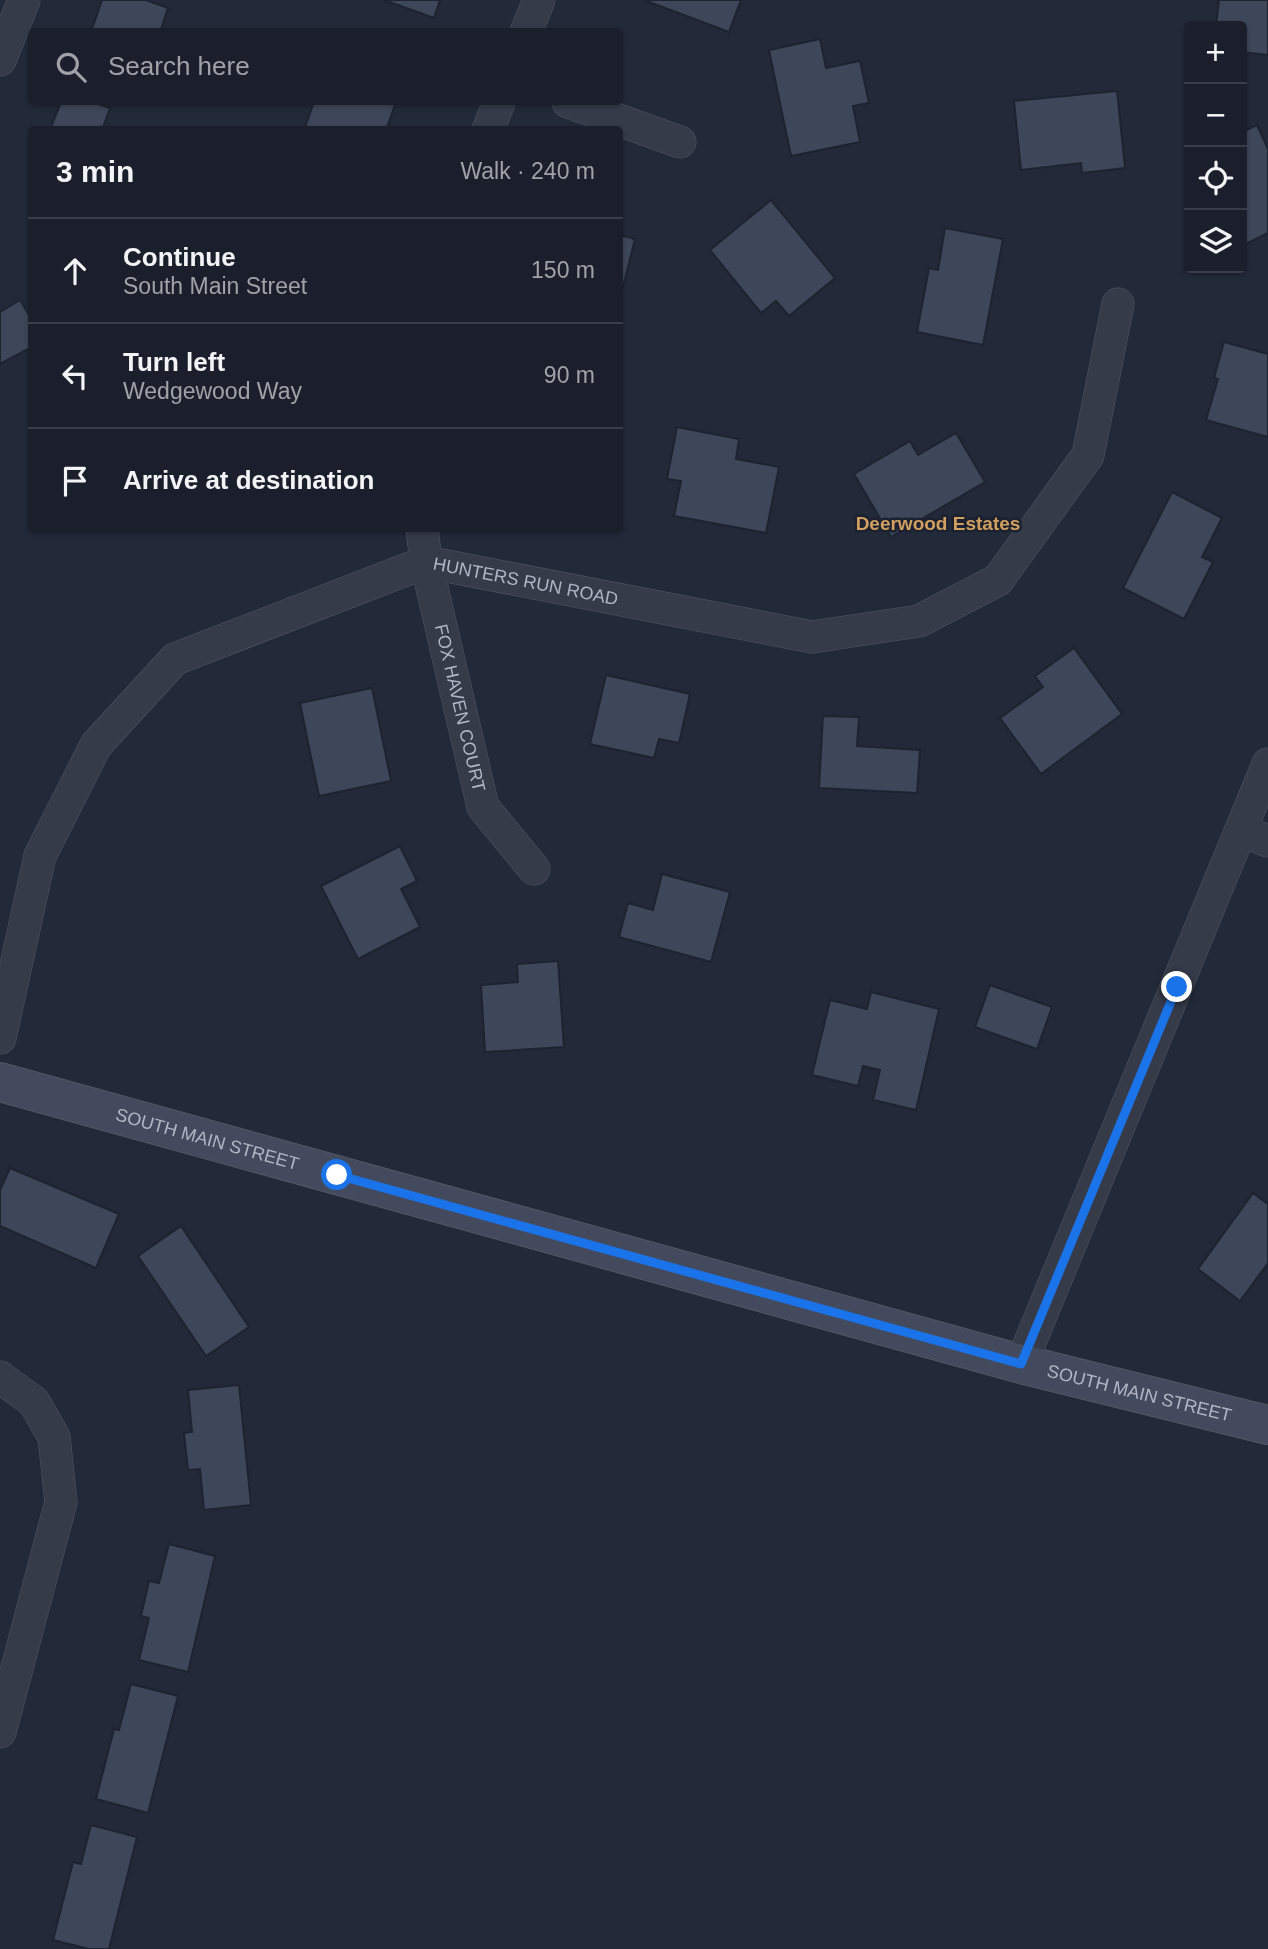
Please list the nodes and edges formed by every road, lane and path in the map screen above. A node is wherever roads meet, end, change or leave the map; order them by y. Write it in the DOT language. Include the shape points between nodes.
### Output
graph roads {
  1 [pos="24,0"];
  2 [pos="539,0"];
  3 [pos="528,28"];
  4 [pos="0,60"];
  5 [pos="498,105"];
  6 [pos="576,105"];
  7 [pos="490,126"];
  8 [pos="680,142"];
  9 [pos="1118,304"];
  10 [pos="422,532"];
  11 [pos="426,562"];
  12 [pos="1268,764"];
  13 [pos="1255,836"];
  14 [pos="534,869"];
  15 [pos="0,1038"];
  16 [pos="0,1082"];
  17 [pos="1021,1364"];
  18 [pos="0,1377"];
  19 [pos="1268,1425"];
  20 [pos="0,1732"];
  1 -- 4 [label="street"];
  2 -- 3 [label="street"];
  5 -- 7 [label="street"];
  6 -- 8 [label="street"];
  9 -- 11 [label="street, HUNTERS RUN ROAD" via="1088,455 998,580 919,621 812,637"];
  10 -- 11 [label="street, FOX HAVEN COURT"];
  11 -- 14 [label="street, FOX HAVEN COURT" via="483,807"];
  11 -- 15 [label="street, HUNTERS RUN ROAD" via="175,659 96,745 40,856"];
  12 -- 13 [label="street"];
  13 -- 17 [label="street"];
  16 -- 17 [label="street, SOUTH MAIN STREET"];
  17 -- 19 [label="street, SOUTH MAIN STREET"];
  18 -- 20 [label="street" via="34,1402 54,1437 61,1502"];
}
